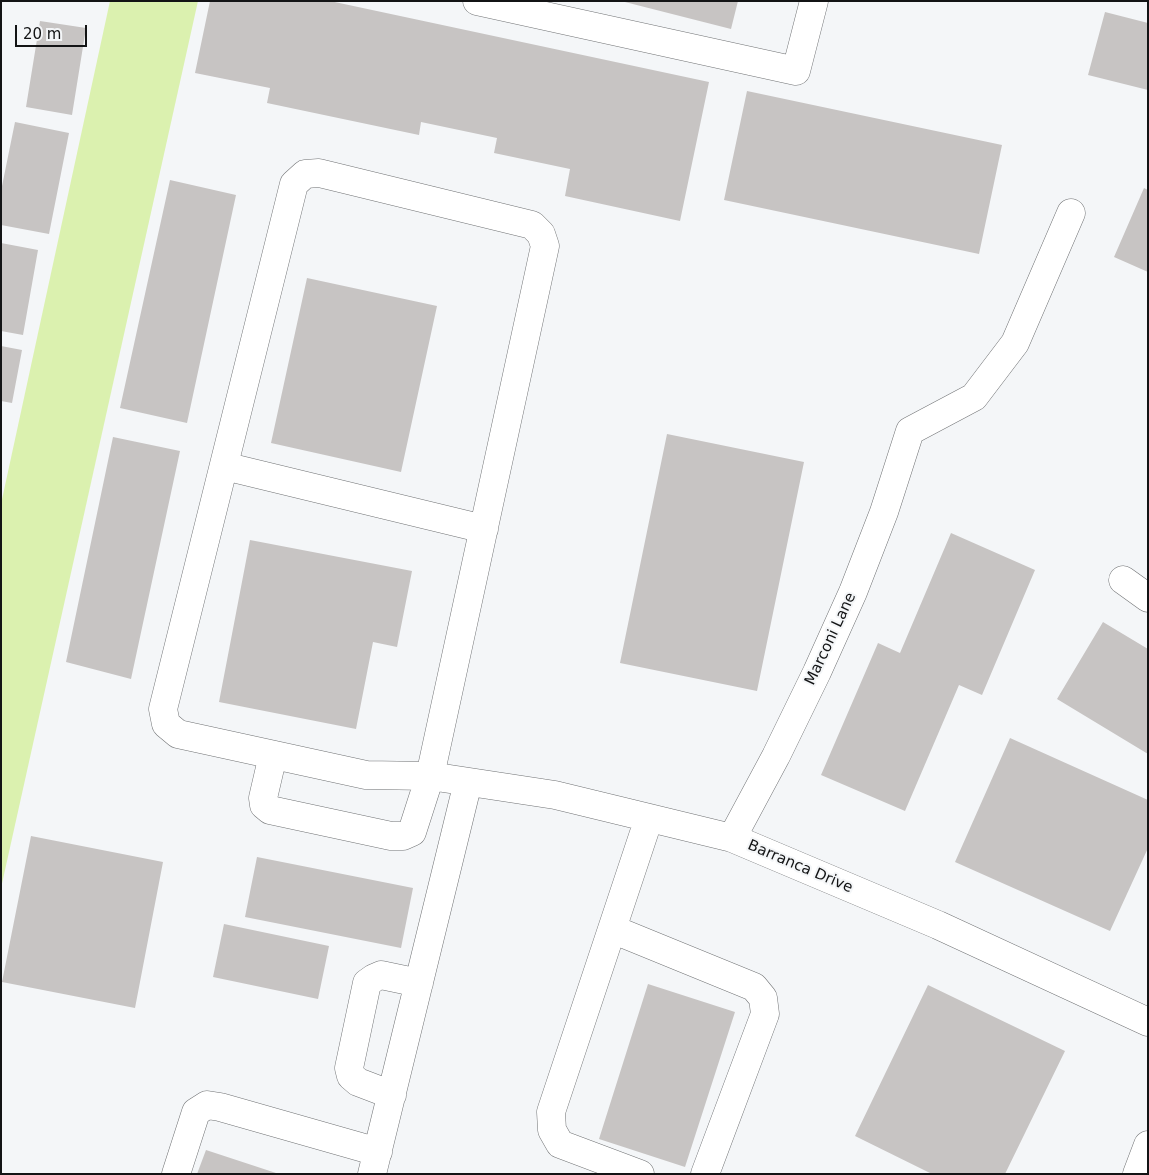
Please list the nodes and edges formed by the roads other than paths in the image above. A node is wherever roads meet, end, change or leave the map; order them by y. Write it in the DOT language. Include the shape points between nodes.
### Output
graph roads {
  1 [pos="477,1"];
  2 [pos="814,1"];
  3 [pos="568,11"];
  4 [pos="1071,213"];
  5 [pos="224,466"];
  6 [pos="484,529"];
  7 [pos="1123,580"];
  8 [pos="1148,598"];
  9 [pos="274,755"];
  10 [pos="430,776"];
  11 [pos="468,782"];
  12 [pos="649,818"];
  13 [pos="732,838"];
  14 [pos="612,929"];
  15 [pos="419,983"];
  16 [pos="1148,1022"];
  17 [pos="392,1095"];
  18 [pos="1148,1145"];
  19 [pos="375,1163"];
  20 [pos="176,1174"];
  21 [pos="640,1174"];
  22 [pos="705,1174"];
  23 [pos="1137,1174"];
  1 -- 3 [label="street"];
  2 -- 3 [label="street" via="796,71"];
  4 -- 13 [label="street, Marconi Lane" via="1015,343 974,397 910,431 884,512 853,592 780,748"];
  5 -- 6 [label="street"];
  5 -- 6 [label="street, Barranca Drive" via="294,184 306,174 319,173 532,225 541,234 545,246"];
  5 -- 9 [label="street, Barranca Drive" via="164,709 166,724 178,734"];
  6 -- 10 [label="street, Barranca Drive"];
  7 -- 8 [label="street"];
  9 -- 10 [label="street, Barranca Drive" via="366,775"];
  9 -- 10 [label="street, Barranca Drive" via="263,798 264,805 270,810 391,836 412,832"];
  10 -- 11 [label="street, Barranca Drive"];
  11 -- 12 [label="street, Barranca Drive" via="555,795"];
  11 -- 15 [label="street"];
  12 -- 13 [label="street, Barranca Drive"];
  12 -- 14 [label="street"];
  13 -- 16 [label="street, Barranca Drive" via="938,925"];
  14 -- 21 [label="street" via="551,1112 552,1130 560,1144"];
  14 -- 22 [label="street" via="754,987 763,998 765,1014"];
  15 -- 17 [label="street"];
  15 -- 17 [label="street" via="381,975 367,983 349,1068 351,1076 358,1082"];
  17 -- 19 [label="street"];
  18 -- 23 [label="street"];
  19 -- 20 [label="street" via="207,1105 196,1112"];
}
